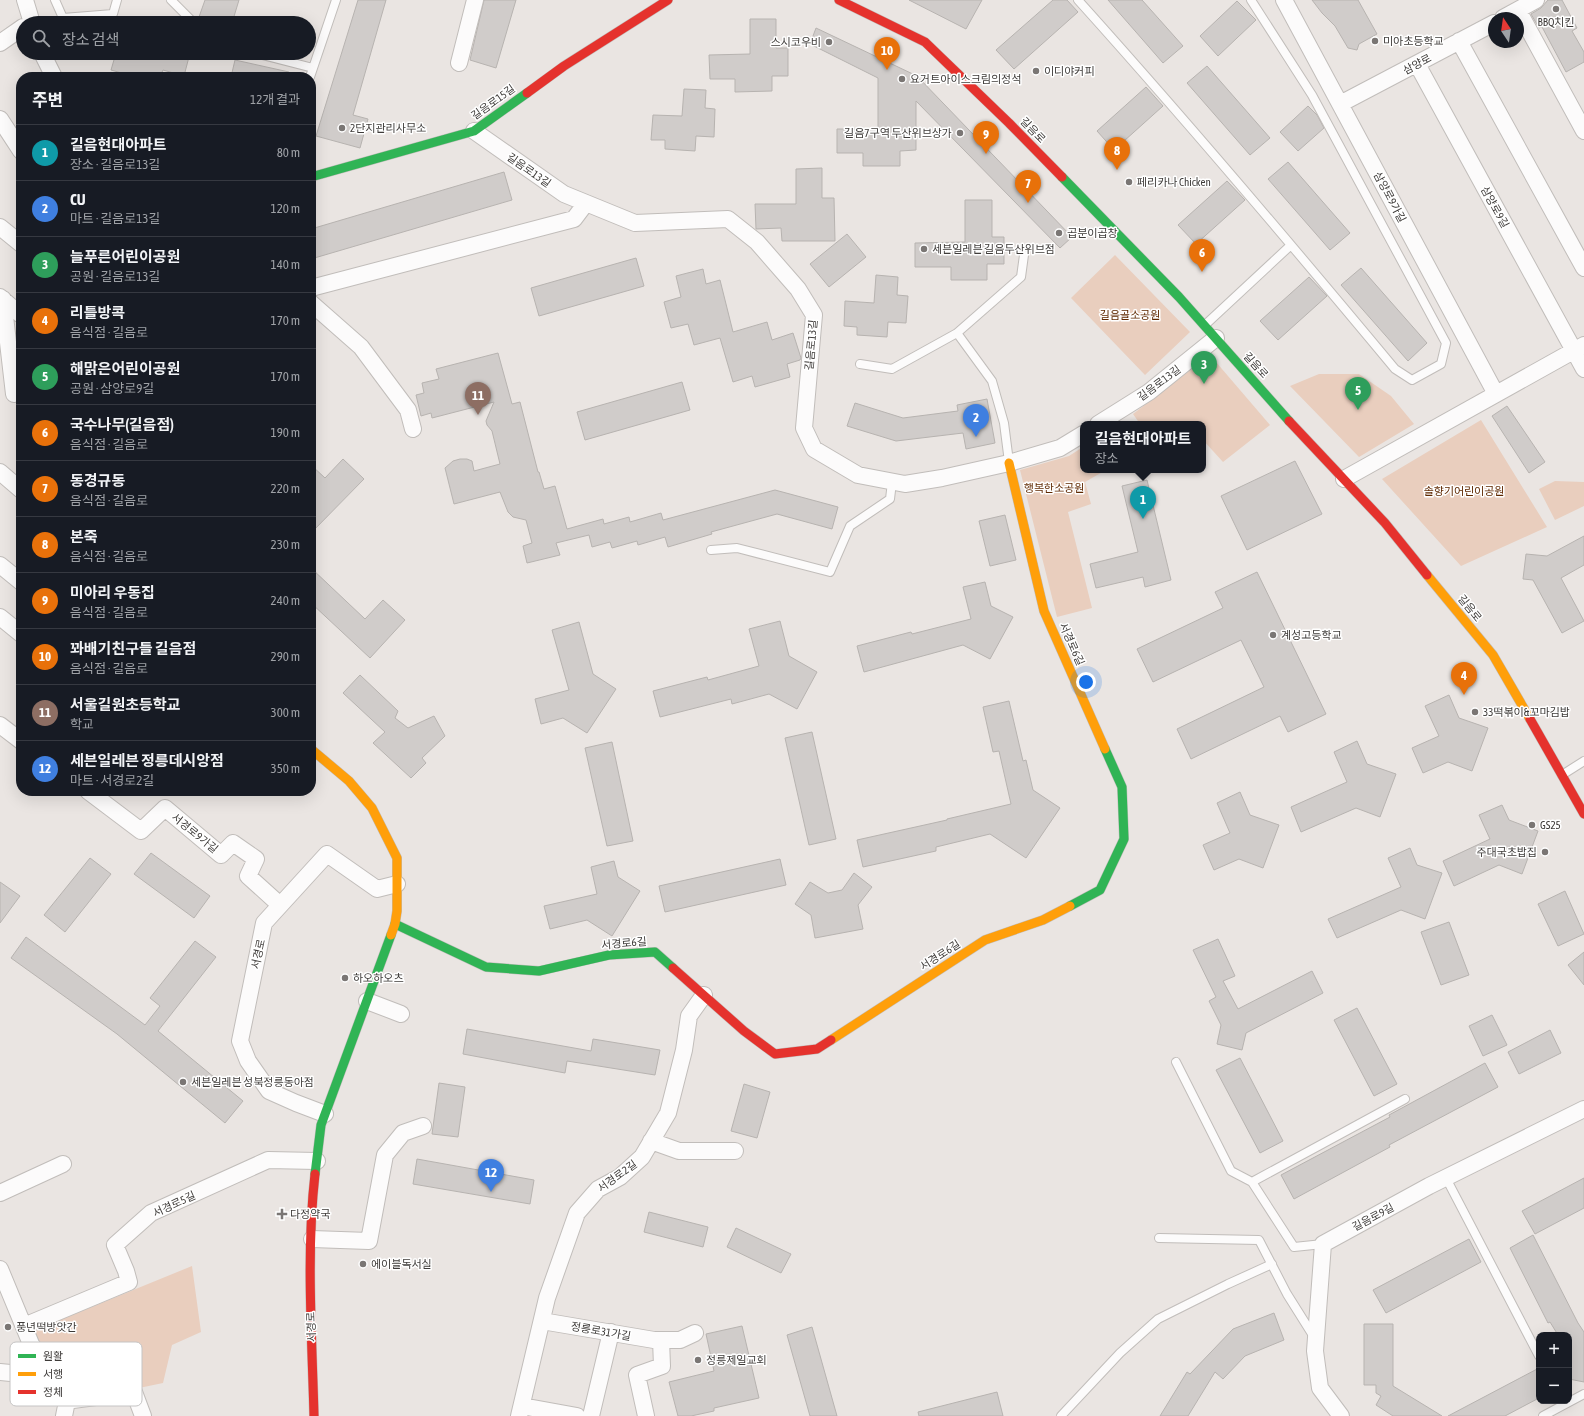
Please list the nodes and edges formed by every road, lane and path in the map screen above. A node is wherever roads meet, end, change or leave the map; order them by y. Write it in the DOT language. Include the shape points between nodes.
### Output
graph roads {
  1 [pos="25,0"];
  2 [pos="55,0"];
  3 [pos="118,0"];
  4 [pos="172,0"];
  5 [pos="336,0"];
  6 [pos="475,0"];
  7 [pos="668,0"];
  8 [pos="839,0"];
  9 [pos="1078,0"];
  10 [pos="1251,0"];
  11 [pos="1284,0"];
  12 [pos="1536,0"];
  13 [pos="1518,10"];
  14 [pos="1514,12"];
  15 [pos="28,16"];
  16 [pos="62,16"];
  17 [pos="88,16"];
  18 [pos="187,16"];
  19 [pos="1488,26"];
  20 [pos="16,32"];
  21 [pos="1459,41"];
  22 [pos="0,43"];
  23 [pos="316,59"];
  24 [pos="46,60"];
  25 [pos="282,60"];
  26 [pos="316,60"];
  27 [pos="459,63"];
  28 [pos="1417,64"];
  29 [pos="313,68"];
  30 [pos="52,72"];
  31 [pos="312,72"];
  32 [pos="1340,104"];
  33 [pos="0,119"];
  34 [pos="474,131"];
  35 [pos="1584,131"];
  36 [pos="16,143"];
  37 [pos="316,176"];
  38 [pos="586,203"];
  39 [pos="0,227"];
  40 [pos="16,240"];
  41 [pos="1291,244"];
  42 [pos="1024,255"];
  43 [pos="1584,268"];
  44 [pos="316,287"];
  45 [pos="2,298"];
  46 [pos="316,307"];
  47 [pos="16,311"];
  48 [pos="1205,326"];
  49 [pos="957,333"];
  50 [pos="1216,338"];
  51 [pos="1579,348"];
  52 [pos="860,364"];
  53 [pos="1584,369"];
  54 [pos="0,381"];
  55 [pos="16,385"];
  56 [pos="1496,394"];
  57 [pos="16,395"];
  58 [pos="1103,421"];
  59 [pos="413,430"];
  60 [pos="1080,436"];
  61 [pos="1009,463"];
  62 [pos="0,472"];
  63 [pos="1344,479"];
  64 [pos="892,482"];
  65 [pos="16,486"];
  66 [pos="711,550"];
  67 [pos="0,565"];
  68 [pos="16,578"];
  69 [pos="0,617"];
  70 [pos="16,630"];
  71 [pos="0,725"];
  72 [pos="16,737"];
  73 [pos="316,753"];
  74 [pos="1584,762"];
  75 [pos="1562,775"];
  76 [pos="95,796"];
  77 [pos="1584,814"];
  78 [pos="397,884"];
  79 [pos="280,905"];
  80 [pos="395,924"];
  81 [pos="704,996"];
  82 [pos="367,1001"];
  83 [pos="401,1014"];
  84 [pos="1176,1062"];
  85 [pos="1405,1099"];
  86 [pos="1584,1110"];
  87 [pos="325,1114"];
  88 [pos="423,1126"];
  89 [pos="651,1141"];
  90 [pos="735,1152"];
  91 [pos="317,1160"];
  92 [pos="63,1164"];
  93 [pos="1446,1178"];
  94 [pos="1252,1182"];
  95 [pos="0,1193"];
  96 [pos="312,1238"];
  97 [pos="1160,1238"];
  98 [pos="1323,1244"];
  99 [pos="1272,1264"];
  100 [pos="0,1269"];
  101 [pos="542,1321"];
  102 [pos="24,1326"];
  103 [pos="611,1332"];
  104 [pos="695,1333"];
  105 [pos="1316,1339"];
  106 [pos="661,1340"];
  107 [pos="30,1342"];
  108 [pos="1536,1350"];
  109 [pos="0,1372"];
  110 [pos="10,1373"];
  111 [pos="1584,1394"];
  112 [pos="1572,1399"];
  113 [pos="1561,1404"];
  114 [pos="139,1406"];
  115 [pos="520,1411"];
  116 [pos="143,1416"];
  117 [pos="314,1416"];
  118 [pos="577,1416"];
  119 [pos="591,1416"];
  120 [pos="646,1416"];
  121 [pos="1061,1416"];
  122 [pos="1341,1416"];
  123 [pos="1543,1416"];
  1 -- 15 [label="street"];
  2 -- 16 [label="lane"];
  3 -- 17 [label="lane" via="113,14"];
  4 -- 18 [label="lane"];
  5 -- 23 [label="lane"];
  6 -- 27 [label="street"];
  7 -- 34 [label="street, 길음로15길" via="564,66"];
  8 -- 48 [label="street, 길음로" via="925,42 1009,123"];
  9 -- 41 [label="lane"];
  10 -- 41 [label="lane" via="1312,96 1446,343 1441,364 1412,380 1395,369"];
  11 -- 32 [label="street, 삼양로9가길"];
  12 -- 13 [label="street"];
  13 -- 14 [label="street"];
  13 -- 35 [label="street"];
  19 -- 21 [label="street, 삼양로"];
  20 -- 22 [label="street"];
  21 -- 28 [label="street, 삼양로"];
  21 -- 43 [label="street"];
  24 -- 30 [label="street"];
  25 -- 29 [label="lane"];
  26 -- 29 [label="lane"];
  28 -- 32 [label="street, 삼양로"];
  28 -- 51 [label="street, 삼양로9길"];
  29 -- 31 [label="lane"];
  32 -- 56 [label="street, 삼양로9가길"];
  33 -- 36 [label="street"];
  34 -- 37 [label="street, 길음로15길"];
  34 -- 38 [label="street, 길음로13길" via="564,194"];
  38 -- 44 [label="street" via="574,219"];
  38 -- 64 [label="street, 길음로13길" via="635,222 728,219 757,242 798,289 814,315 804,428 814,449 858,475"];
  39 -- 40 [label="street"];
  41 -- 48 [label="lane"];
  42 -- 49 [label="lane" via="1021,277"];
  45 -- 47 [label="street"];
  45 -- 55 [label="street"];
  46 -- 59 [label="street" via="361,347 408,410"];
  48 -- 50 [label="street, 길음로"];
  49 -- 52 [label="lane" via="892,369"];
  49 -- 61 [label="lane" via="992,381 1004,423"];
  50 -- 58 [label="street, 길음로13길" via="1149,392"];
  50 -- 63 [label="street, 길음로"];
  51 -- 53 [label="street, 삼양로9길"];
  51 -- 56 [label="street"];
  54 -- 57 [label="street"];
  56 -- 63 [label="street"];
  60 -- 61 [label="street, 길음로13길" via="1060,448"];
  61 -- 64 [label="street, 길음로13길" via="942,478 905,484"];
  61 -- 81 [label="street, 서경로6길" via="1044,611 1122,787 1124,839 1100,890 1043,920 985,940 817,1049 775,1054"];
  62 -- 65 [label="street"];
  63 -- 75 [label="street, 길음로" via="1385,523 1493,655"];
  64 -- 66 [label="lane" via="890,499 850,526 830,572 738,548"];
  67 -- 68 [label="street"];
  69 -- 70 [label="street"];
  71 -- 72 [label="street"];
  73 -- 78 [label="street, 서경로" via="349,781 372,808 397,858"];
  74 -- 75 [label="lane"];
  75 -- 77 [label="street, 길음로"];
  76 -- 79 [label="street, 서경로9가길" via="141,831 165,808 221,855 233,843 256,859 248,876"];
  78 -- 79 [label="street, 서경로" via="377,889 327,854"];
  78 -- 80 [label="street, 서경로"];
  79 -- 87 [label="street, 서경로" via="264,923 240,1041 248,1061 269,1090 296,1104"];
  80 -- 81 [label="street, 서경로6길" via="486,967 539,971 609,955 655,952"];
  80 -- 82 [label="street, 서경로"];
  81 -- 89 [label="street, 서경로2길" via="689,1016 684,1050 668,1113"];
  82 -- 83 [label="street"];
  82 -- 87 [label="street, 서경로"];
  84 -- 94 [label="lane" via="1231,1171"];
  85 -- 94 [label="lane"];
  86 -- 93 [label="street, 길음로9길"];
  87 -- 91 [label="street, 서경로" via="321,1124"];
  88 -- 96 [label="street" via="403,1133 385,1154 369,1241"];
  89 -- 90 [label="street" via="679,1151"];
  89 -- 101 [label="street, 서경로2길" via="642,1157 620,1177 598,1189 577,1213 547,1298"];
  91 -- 96 [label="street, 서경로" via="312,1203"];
  91 -- 102 [label="street, 서경로5길" via="268,1160 151,1213 115,1245 128,1282"];
  92 -- 95 [label="street"];
  93 -- 98 [label="street, 길음로9길"];
  93 -- 108 [label="lane"];
  94 -- 98 [label="lane" via="1294,1247"];
  96 -- 117 [label="street, 서경로"];
  97 -- 99 [label="lane" via="1259,1240"];
  98 -- 105 [label="street"];
  99 -- 105 [label="lane"];
  99 -- 121 [label="lane" via="1158,1319 1120,1352"];
  100 -- 102 [label="street"];
  101 -- 103 [label="street, 정릉로31가길"];
  101 -- 115 [label="street, 서경로2길"];
  102 -- 107 [label="street"];
  103 -- 106 [label="street, 정릉로31가길"];
  103 -- 119 [label="street"];
  104 -- 106 [label="street, 정릉로31가길" via="680,1340"];
  105 -- 122 [label="street" via="1320,1388"];
  106 -- 120 [label="street" via="662,1366 637,1375"];
  109 -- 110 [label="street"];
  111 -- 112 [label="lane"];
  113 -- 123 [label="lane"];
  114 -- 116 [label="street"];
  115 -- 118 [label="street, 서경로2길"];
}
